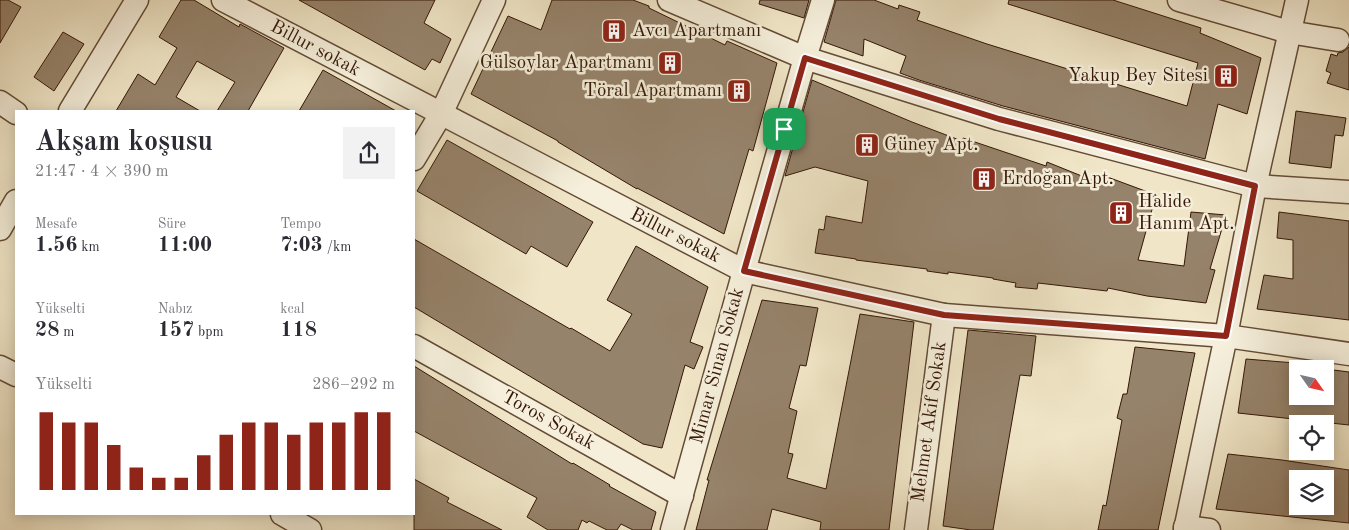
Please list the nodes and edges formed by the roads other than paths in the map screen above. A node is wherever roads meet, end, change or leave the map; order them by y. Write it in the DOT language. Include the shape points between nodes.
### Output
graph roads {
  1 [pos="137,0"];
  2 [pos="223,0"];
  3 [pos="494,0"];
  4 [pos="669,0"];
  5 [pos="823,0"];
  6 [pos="1179,0"];
  7 [pos="1297,0"];
  8 [pos="1289,32"];
  9 [pos="1338,40"];
  10 [pos="805,58"];
  11 [pos="0,102"];
  12 [pos="71,110"];
  13 [pos="15,112"];
  14 [pos="441,114"];
  15 [pos="415,157"];
  16 [pos="1255,186"];
  17 [pos="1349,192"];
  18 [pos="15,203"];
  19 [pos="0,229"];
  20 [pos="744,271"];
  21 [pos="944,315"];
  22 [pos="1226,336"];
  23 [pos="415,347"];
  24 [pos="1349,354"];
  25 [pos="0,366"];
  26 [pos="15,374"];
  27 [pos="682,496"];
  28 [pos="284,515"];
  29 [pos="1185,528"];
  30 [pos="310,530"];
  31 [pos="672,530"];
  32 [pos="916,530"];
  33 [pos="1209,530"];
  1 -- 12 [label="street"];
  2 -- 14 [label="street, Billur sokak"];
  3 -- 14 [label="street"];
  4 -- 10 [label="street"];
  5 -- 10 [label="street, Mimar Sinan Sokak"];
  6 -- 8 [label="street"];
  7 -- 8 [label="street"];
  8 -- 9 [label="street"];
  8 -- 16 [label="street"];
  10 -- 16 [label="street" via="999,119"];
  10 -- 20 [label="street, Mimar Sinan Sokak"];
  11 -- 13 [label="street"];
  14 -- 15 [label="street"];
  14 -- 20 [label="street, Billur sokak"];
  16 -- 17 [label="street"];
  16 -- 22 [label="street"];
  18 -- 19 [label="street"];
  20 -- 21 [label="street, Billur sokak"];
  20 -- 27 [label="street, Mimar Sinan Sokak"];
  21 -- 22 [label="street, Billur sokak"];
  21 -- 32 [label="street, Mehmet Akif Sokak"];
  22 -- 24 [label="street, Billur sokak"];
  22 -- 29 [label="street"];
  23 -- 27 [label="street, Toros Sokak"];
  25 -- 26 [label="street"];
  27 -- 31 [label="street, Mimar Sinan Sokak"];
  28 -- 30 [label="street"];
  29 -- 33 [label="street"];
}
